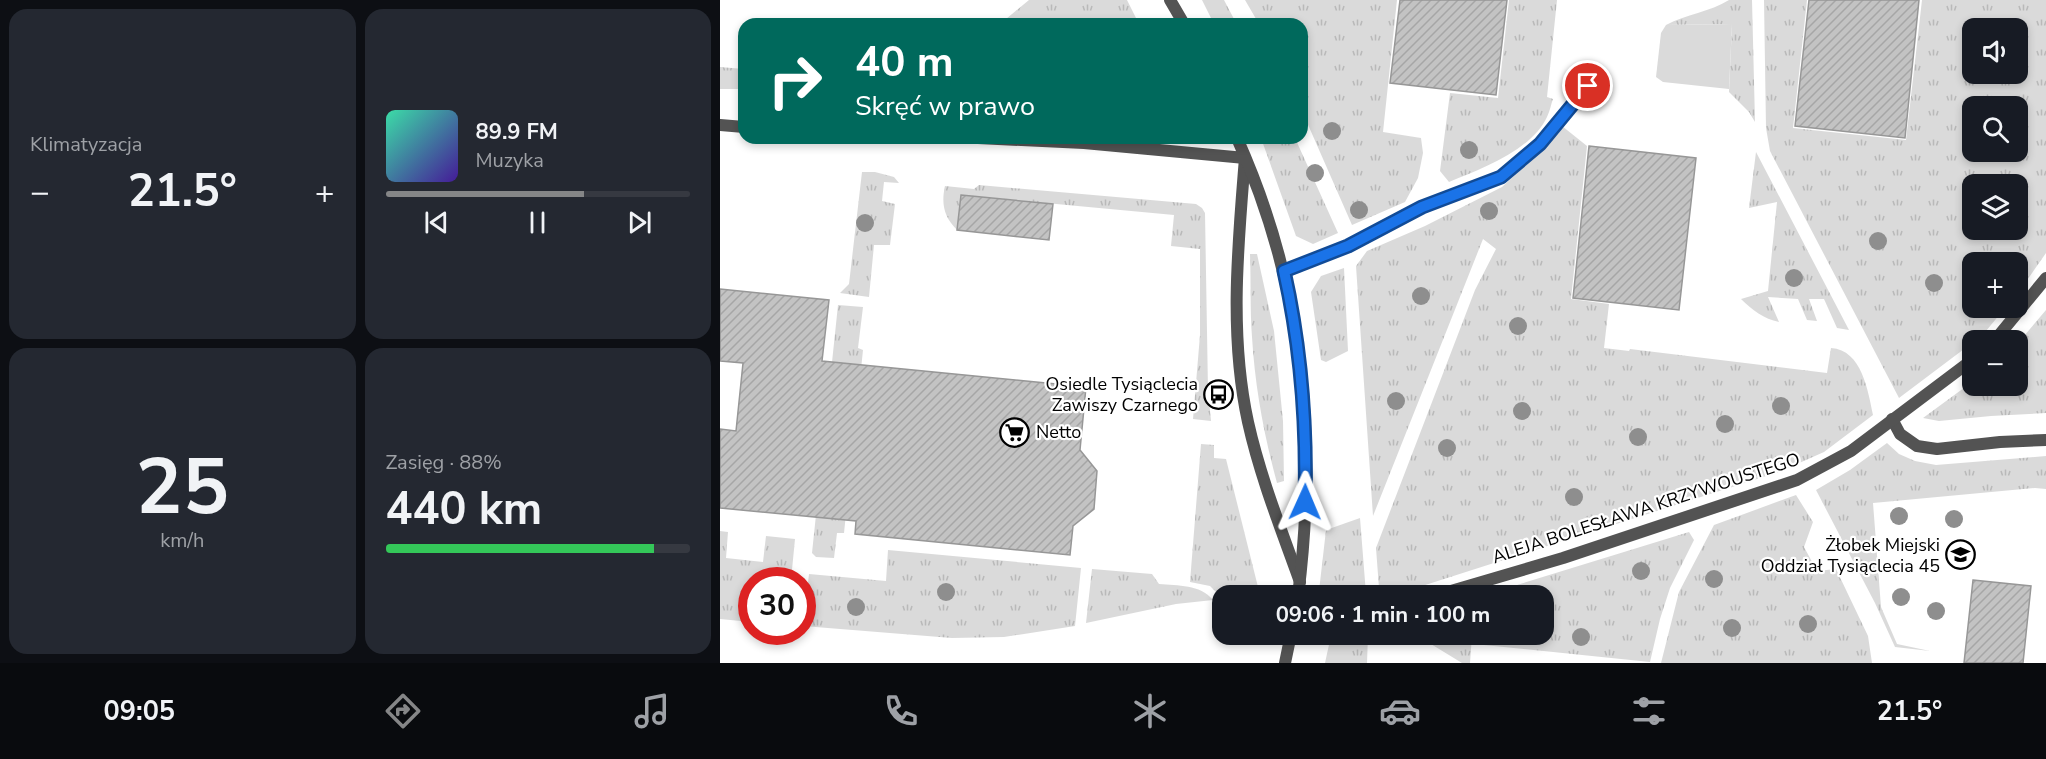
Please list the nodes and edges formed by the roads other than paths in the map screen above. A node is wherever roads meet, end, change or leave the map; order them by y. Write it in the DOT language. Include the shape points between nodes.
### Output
graph roads {
  1 [pos="1170,0"];
  2 [pos="1180,18"];
  3 [pos="1588,86"];
  4 [pos="720,125"];
  5 [pos="738,126"];
  6 [pos="1095,144"];
  7 [pos="1239,144"];
  8 [pos="1245,158"];
  9 [pos="1284,271"];
  10 [pos="2046,278"];
  11 [pos="2003,330"];
  12 [pos="1962,367"];
  13 [pos="1892,419"];
  14 [pos="2046,440"];
  15 [pos="1300,582"];
  16 [pos="1300,585"];
  17 [pos="1471,585"];
  18 [pos="1289,645"];
  19 [pos="1285,663"];
  1 -- 2 [label="street"];
  3 -- 9 [label="street" via="1540,144 1501,177 1422,207 1348,246"];
  4 -- 5 [label="street"];
  6 -- 8 [label="street"];
  7 -- 8 [label="street"];
  8 -- 9 [label="street"];
  8 -- 15 [label="street" via="1238,246 1240,369 1248,421 1263,476"];
  9 -- 15 [label="street" via="1298,347 1305,417"];
  10 -- 11 [label="street"];
  12 -- 13 [label="street, ALEJA BOLESŁAWA KRZYWOUSTEGO"];
  13 -- 14 [label="street" via="1900,434 1917,446 1937,449"];
  13 -- 17 [label="street, ALEJA BOLESŁAWA KRZYWOUSTEGO" via="1851,451 1797,480"];
  15 -- 16 [label="street"];
  18 -- 19 [label="street"];
}
